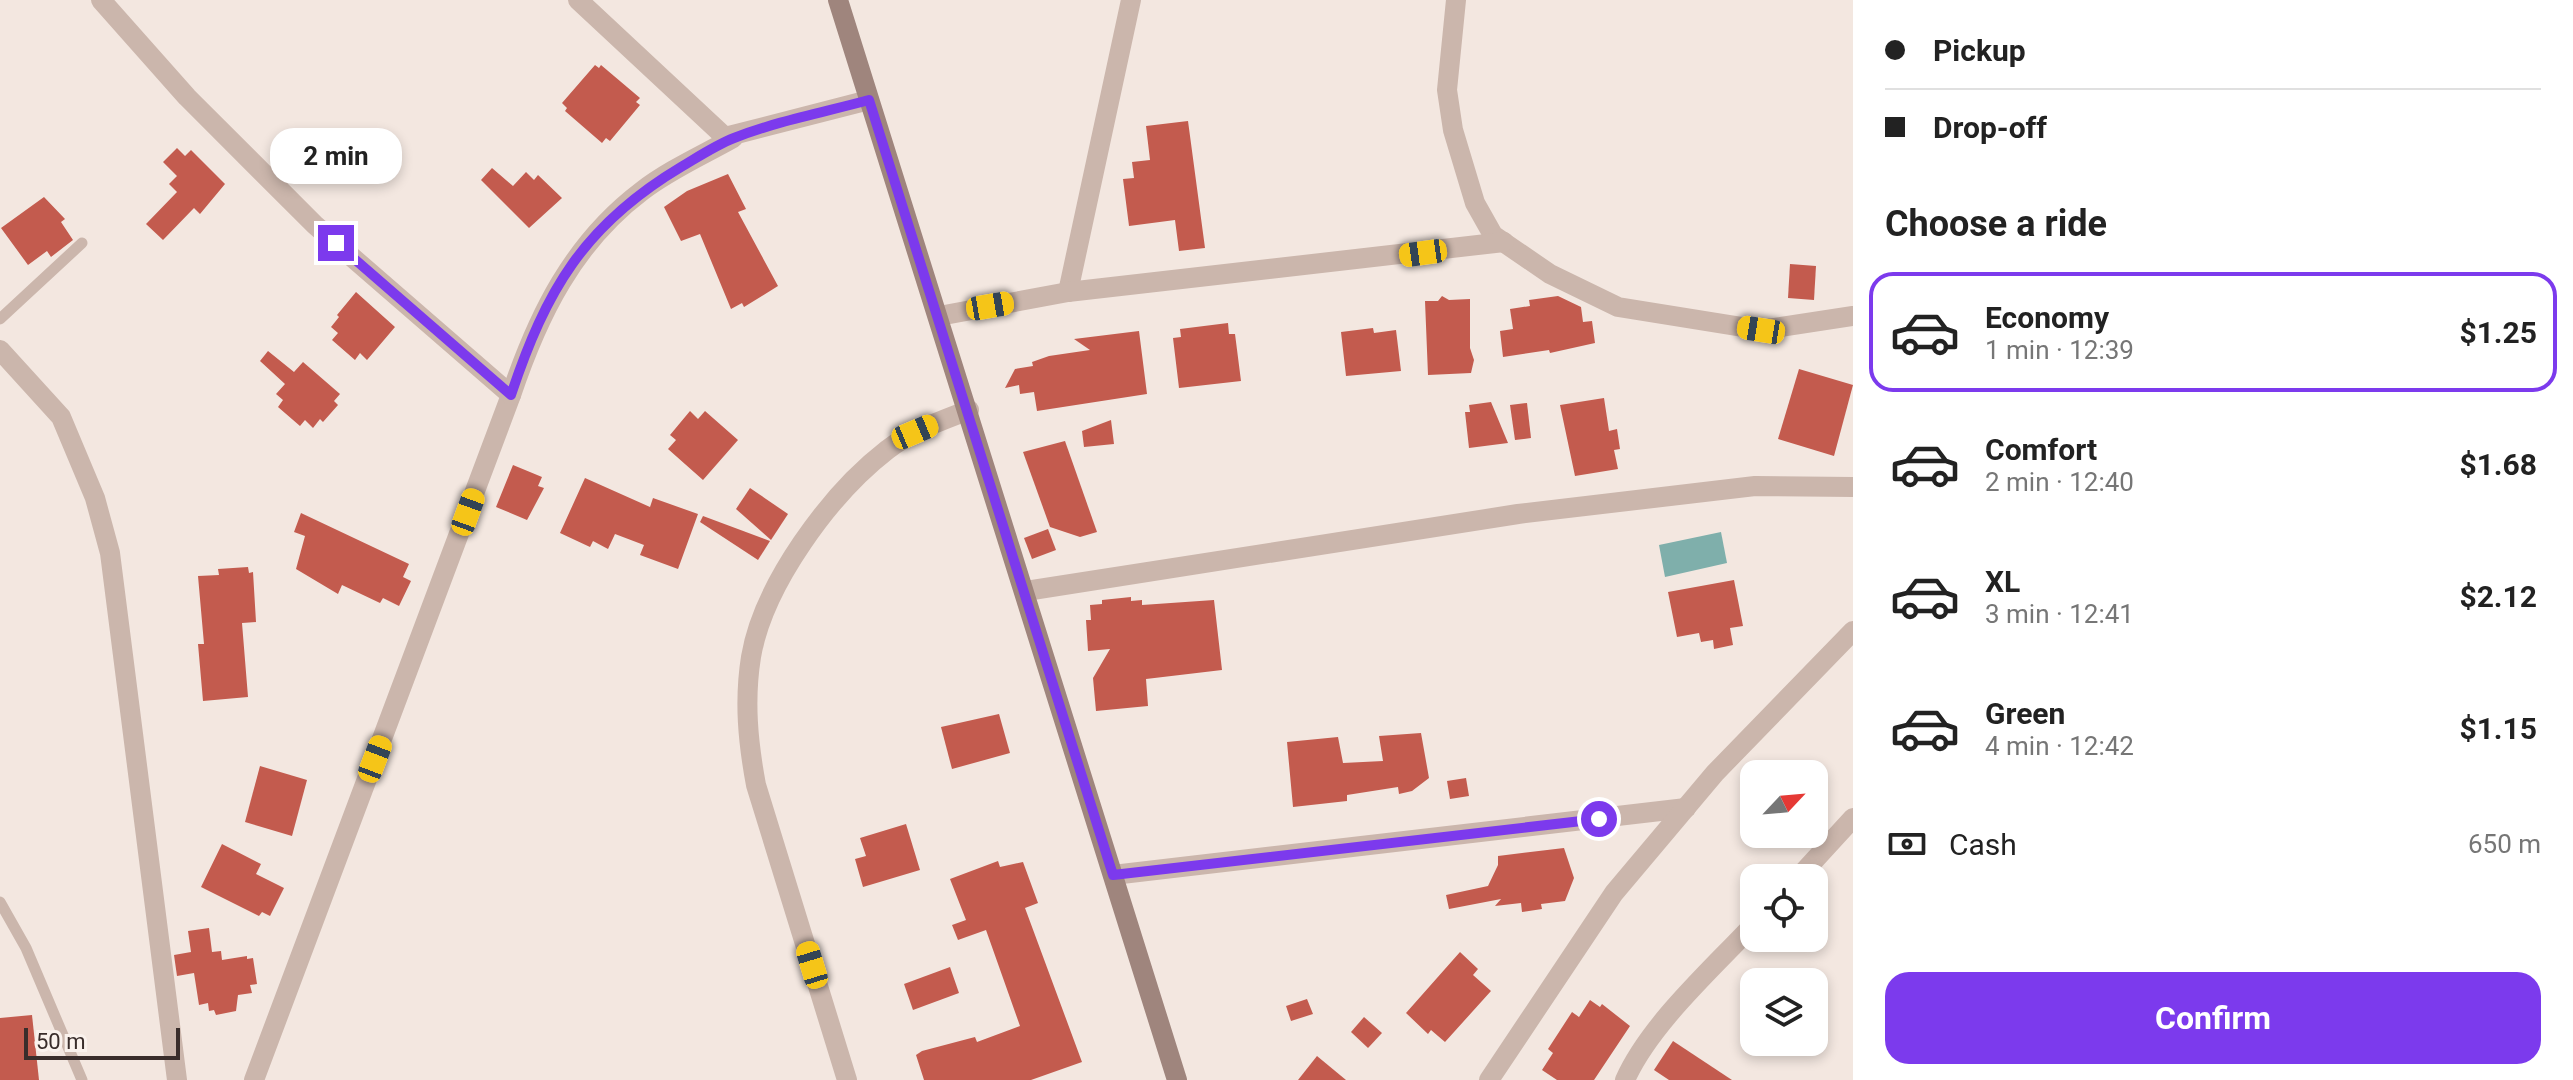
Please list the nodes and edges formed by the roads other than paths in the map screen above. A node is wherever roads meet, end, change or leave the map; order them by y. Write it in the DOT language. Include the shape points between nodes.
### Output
graph roads {
  1 [pos="101,0"];
  2 [pos="578,0"];
  3 [pos="838,0"];
  4 [pos="1131,0"];
  5 [pos="1456,0"];
  6 [pos="869,100"];
  7 [pos="733,138"];
  8 [pos="1504,242"];
  9 [pos="82,243"];
  10 [pos="1068,292"];
  11 [pos="939,316"];
  12 [pos="1853,316"];
  13 [pos="0,319"];
  14 [pos="0,350"];
  15 [pos="511,395"];
  16 [pos="969,410"];
  17 [pos="1853,487"];
  18 [pos="1026,591"];
  19 [pos="1853,631"];
  20 [pos="1686,808"];
  21 [pos="1853,818"];
  22 [pos="1811,864"];
  23 [pos="1113,875"];
  24 [pos="0,902"];
  25 [pos="1740,939"];
  26 [pos="82,1080"];
  27 [pos="177,1080"];
  28 [pos="254,1080"];
  29 [pos="847,1080"];
  30 [pos="1177,1080"];
  31 [pos="1489,1080"];
  32 [pos="1625,1080"];
  1 -- 15 [label="street" via="187,97 315,225"];
  2 -- 7 [label="street" via="714,130"];
  3 -- 6 [label="street"];
  4 -- 10 [label="street"];
  5 -- 8 [label="street" via="1447,90 1453,130 1475,203 1493,235"];
  6 -- 7 [label="street"];
  6 -- 11 [label="street"];
  7 -- 15 [label="street" via="643,189 597,230 545,309"];
  8 -- 10 [label="street"];
  8 -- 12 [label="street" via="1550,274 1618,307 1761,330"];
  9 -- 13 [label="lane"];
  10 -- 11 [label="street"];
  11 -- 16 [label="street"];
  14 -- 27 [label="street" via="61,417 95,498 110,553"];
  15 -- 28 [label="street"];
  16 -- 18 [label="street"];
  16 -- 29 [label="street" via="887,449 829,506 794,556 751,654 747,737 756,785"];
  17 -- 18 [label="street" via="1755,486 1518,514"];
  18 -- 23 [label="street"];
  19 -- 20 [label="street"];
  20 -- 23 [label="street"];
  20 -- 31 [label="street" via="1614,893"];
  21 -- 22 [label="street"];
  23 -- 30 [label="street"];
  24 -- 26 [label="lane" via="26,948"];
  25 -- 32 [label="street" via="1672,1013"];
}
